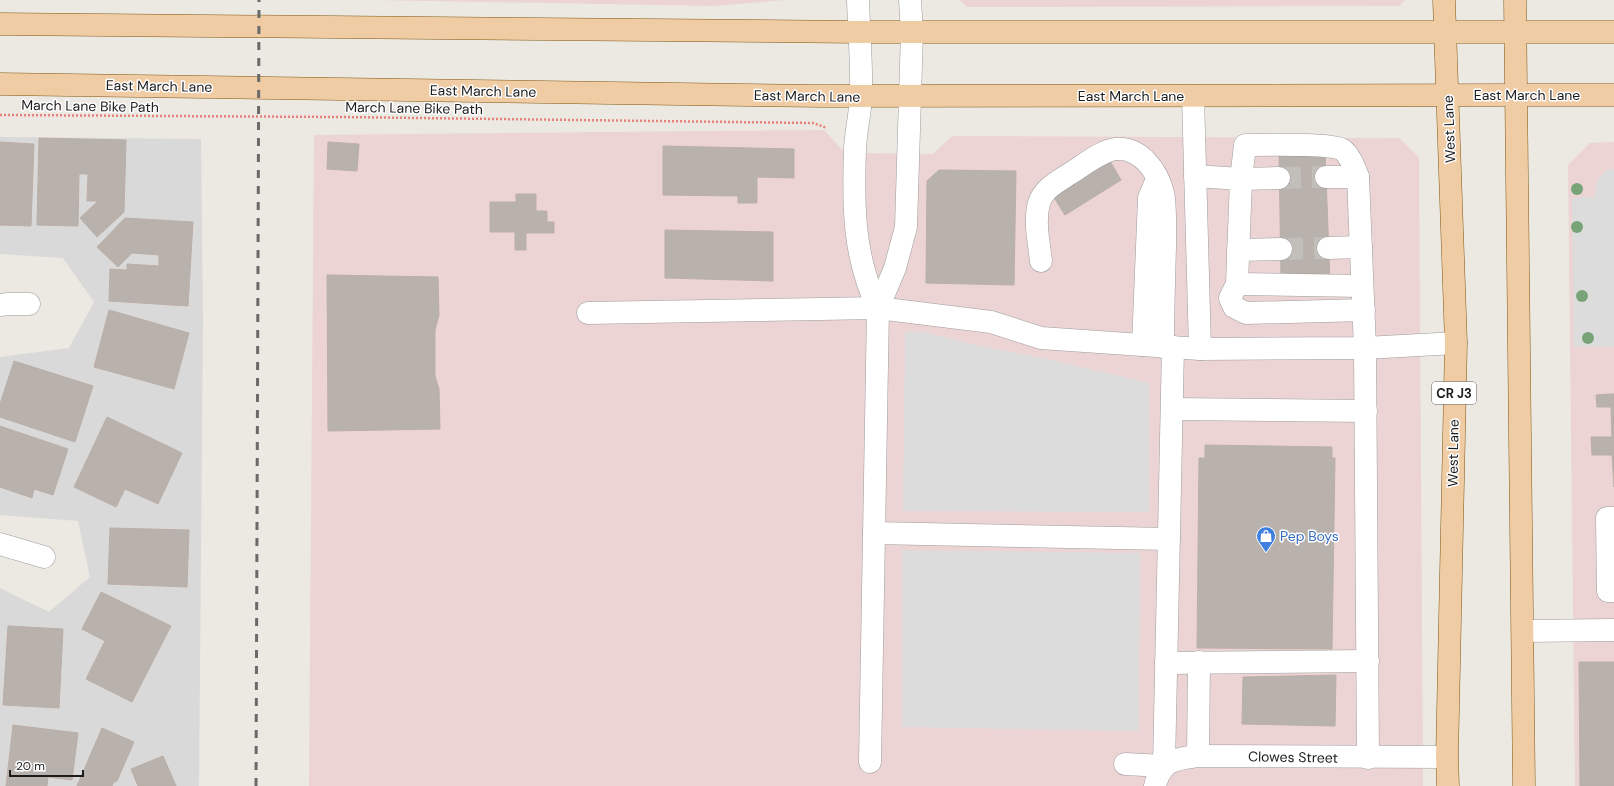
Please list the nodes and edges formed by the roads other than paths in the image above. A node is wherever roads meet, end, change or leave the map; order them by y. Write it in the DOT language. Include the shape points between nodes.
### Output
graph roads {
  1 [pos="858,0"];
  2 [pos="910,0"];
  3 [pos="1444,0"];
  4 [pos="1515,0"];
  5 [pos="0,24"];
  6 [pos="1444,31"];
  7 [pos="859,32"];
  8 [pos="912,32"];
  9 [pos="1516,32"];
  10 [pos="1614,32"];
  11 [pos="0,84"];
  12 [pos="1448,95"];
  13 [pos="1516,95"];
  14 [pos="1614,95"];
  15 [pos="1193,96"];
  16 [pos="861,97"];
  17 [pos="911,97"];
  18 [pos="1195,176"];
  19 [pos="1326,177"];
  20 [pos="1358,177"];
  21 [pos="1279,178"];
  22 [pos="1241,179"];
  23 [pos="1361,247"];
  24 [pos="1328,248"];
  25 [pos="1281,249"];
  26 [pos="1238,250"];
  27 [pos="1041,261"];
  28 [pos="1237,284"];
  29 [pos="1362,286"];
  30 [pos="29,304"];
  31 [pos="0,305"];
  32 [pos="878,308"];
  33 [pos="1364,310"];
  34 [pos="588,312"];
  35 [pos="1456,343"];
  36 [pos="1159,347"];
  37 [pos="1365,348"];
  38 [pos="1200,349"];
  39 [pos="1172,409"];
  40 [pos="1366,411"];
  41 [pos="1614,518"];
  42 [pos="874,533"];
  43 [pos="1169,539"];
  44 [pos="0,544"];
  45 [pos="44,557"];
  46 [pos="1614,591"];
  47 [pos="1614,630"];
  48 [pos="1523,631"];
  49 [pos="1368,661"];
  50 [pos="1199,662"];
  51 [pos="1166,663"];
  52 [pos="1198,756"];
  53 [pos="1447,757"];
  54 [pos="1368,758"];
  55 [pos="870,762"];
  56 [pos="1125,764"];
  57 [pos="1164,766"];
  58 [pos="1156,786"];
  59 [pos="1448,786"];
  60 [pos="1524,786"];
  1 -- 7 [label="street"];
  2 -- 8 [label="street"];
  3 -- 6 [label="main road, West Lane / CR J3"];
  4 -- 9 [label="main road"];
  5 -- 7 [label="main road"];
  6 -- 8 [label="main road"];
  6 -- 9 [label="main road"];
  6 -- 12 [label="main road, West Lane / CR J3"];
  7 -- 8 [label="main road"];
  7 -- 16 [label="street"];
  8 -- 17 [label="street"];
  9 -- 10 [label="main road"];
  9 -- 13 [label="main road"];
  11 -- 16 [label="main road, East March Lane"];
  12 -- 13 [label="main road, East March Lane"];
  12 -- 15 [label="main road, East March Lane"];
  12 -- 35 [label="main road, West Lane / CR J3"];
  13 -- 14 [label="main road, East March Lane"];
  13 -- 48 [label="main road"];
  15 -- 17 [label="main road, East March Lane"];
  15 -- 18 [label="street"];
  16 -- 17 [label="main road, East March Lane"];
  16 -- 32 [label="street" via="855,147 854,218 861,263"];
  17 -- 32 [label="street" via="906,227 895,268"];
  18 -- 22 [label="street"];
  18 -- 38 [label="street"];
  19 -- 20 [label="street"];
  20 -- 22 [label="street" via="1350,157 1342,149 1328,146 1245,145"];
  20 -- 23 [label="street"];
  21 -- 22 [label="street"];
  22 -- 26 [label="street"];
  23 -- 24 [label="street"];
  23 -- 29 [label="street"];
  25 -- 26 [label="street"];
  26 -- 28 [label="street"];
  27 -- 36 [label="street" via="1037,227 1039,204 1043,194 1101,154 1116,149 1129,150 1138,155 1150,165 1157,179 1149,198"];
  28 -- 29 [label="street"];
  28 -- 33 [label="street" via="1230,298 1234,307 1246,313"];
  29 -- 33 [label="street"];
  30 -- 31 [label="street"];
  32 -- 34 [label="street"];
  32 -- 36 [label="street" via="991,322 1041,338"];
  32 -- 42 [label="street"];
  33 -- 37 [label="street"];
  35 -- 37 [label="street"];
  35 -- 53 [label="main road, West Lane / CR J3"];
  36 -- 38 [label="street"];
  36 -- 39 [label="street"];
  37 -- 38 [label="street"];
  37 -- 40 [label="street"];
  39 -- 40 [label="street"];
  39 -- 43 [label="street"];
  40 -- 49 [label="street"];
  41 -- 46 [label="street" via="1607,518 1608,591"];
  42 -- 43 [label="street"];
  42 -- 55 [label="street"];
  43 -- 51 [label="street"];
  44 -- 45 [label="street"];
  47 -- 48 [label="street"];
  48 -- 60 [label="main road"];
  49 -- 50 [label="street"];
  49 -- 54 [label="street"];
  50 -- 51 [label="street"];
  50 -- 52 [label="street"];
  51 -- 57 [label="street"];
  52 -- 54 [label="street, Clowes Street"];
  52 -- 57 [label="street, Clowes Street" via="1176,759"];
  53 -- 54 [label="street, Clowes Street"];
  53 -- 59 [label="main road, West Lane / CR J3"];
  56 -- 57 [label="street"];
  57 -- 58 [label="street"];
}
